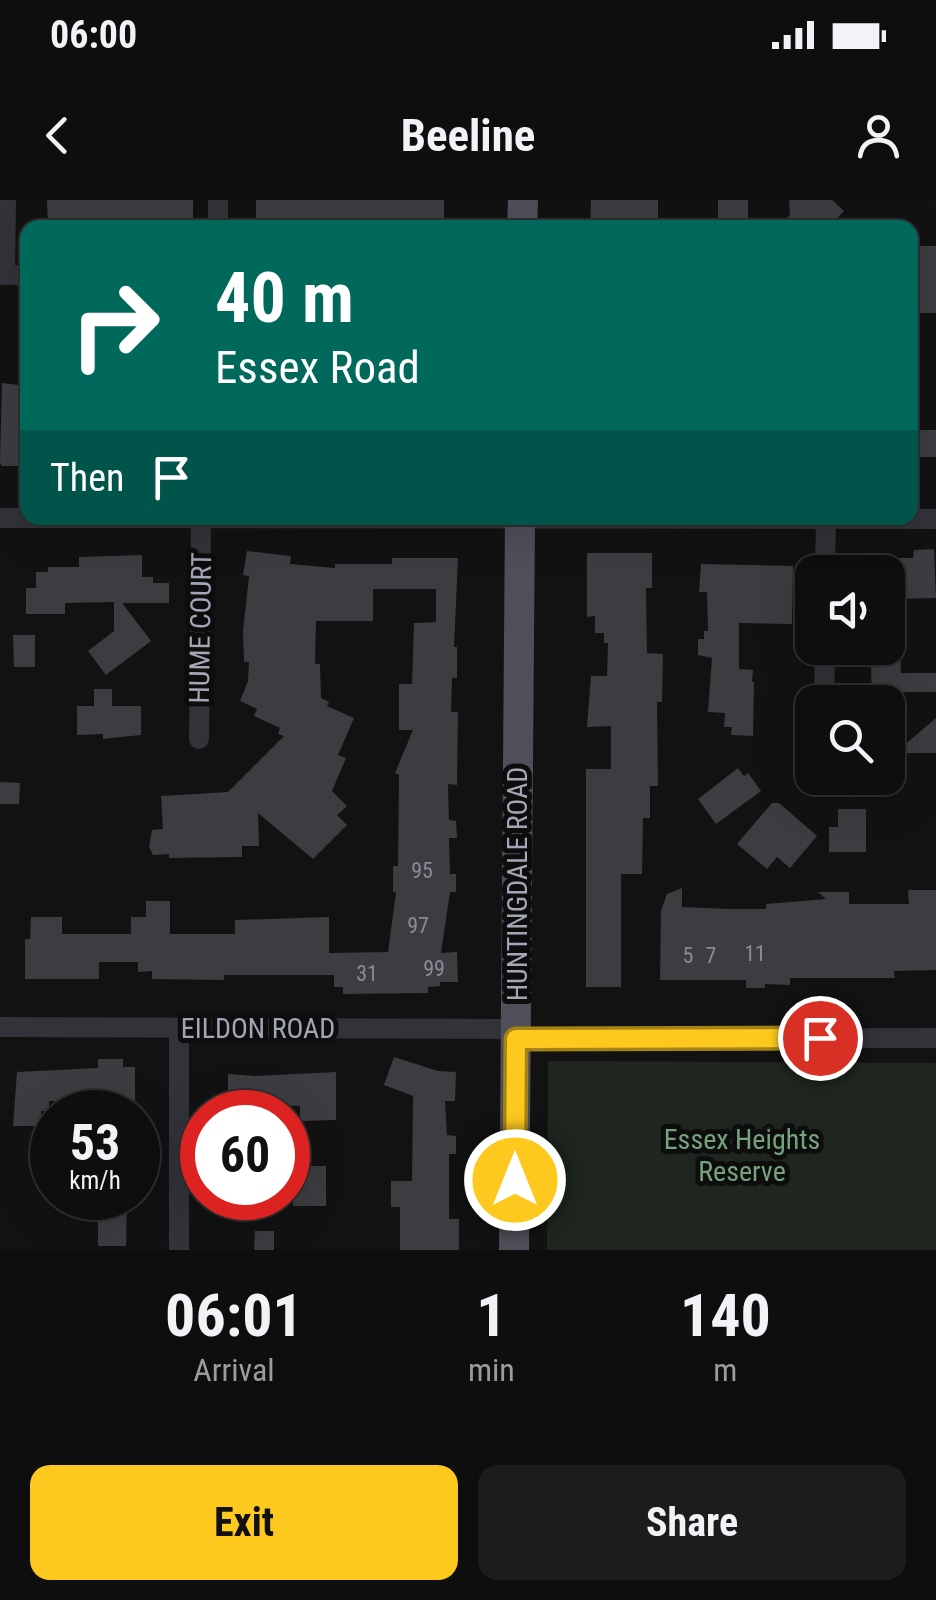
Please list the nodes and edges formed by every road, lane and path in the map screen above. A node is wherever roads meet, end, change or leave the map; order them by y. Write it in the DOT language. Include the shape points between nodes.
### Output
graph roads {
  1 [pos="6,200"];
  2 [pos="3,275"];
  3 [pos="202,525"];
  4 [pos="520,525"];
  5 [pos="826,525"];
  6 [pos="825,555"];
  7 [pos="198,739"];
  8 [pos="0,1027"];
  9 [pos="179,1028"];
  10 [pos="516,1034"];
  11 [pos="936,1038"];
  12 [pos="179,1250"];
  13 [pos="514,1250"];
  1 -- 2 [label="street"];
  3 -- 7 [label="street, HUME COURT"];
  4 -- 10 [label="main road, HUNTINGDALE ROAD"];
  5 -- 6 [label="street"];
  8 -- 9 [label="street, EILDON ROAD"];
  9 -- 10 [label="street, EILDON ROAD"];
  9 -- 12 [label="street"];
  10 -- 11 [label="street, EILDON ROAD"];
  10 -- 13 [label="main road, HUNTINGDALE ROAD"];
}
